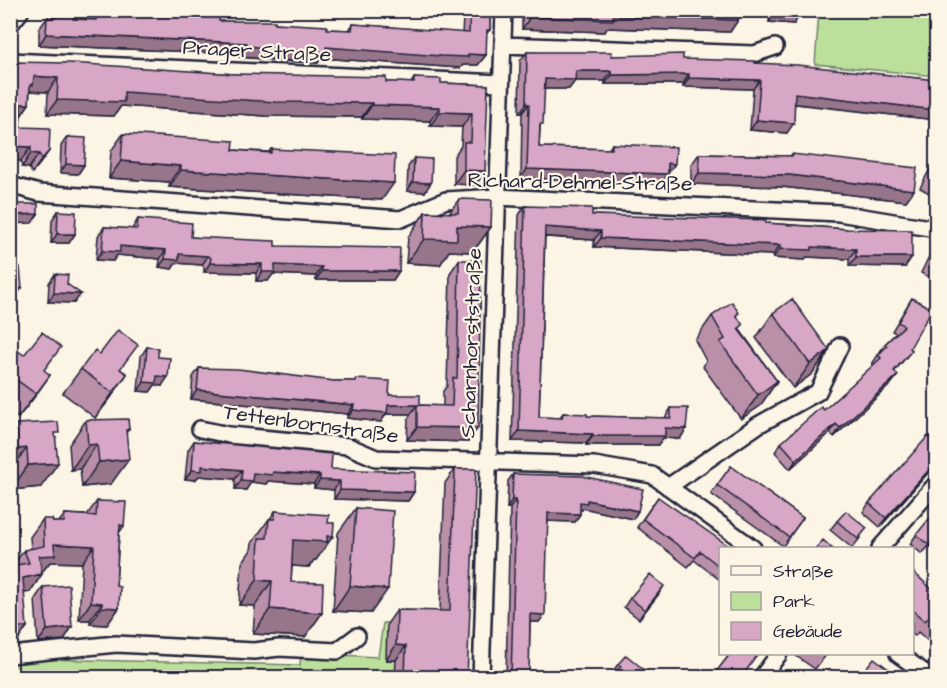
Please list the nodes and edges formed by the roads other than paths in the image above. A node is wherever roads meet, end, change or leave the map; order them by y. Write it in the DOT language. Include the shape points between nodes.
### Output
graph roads {
  1 [pos="18,10"];
  2 [pos="504,10"];
  3 [pos="10,20"];
  4 [pos="503,45"];
  5 [pos="775,47"];
  6 [pos="10,61"];
  7 [pos="501,83"];
  8 [pos="10,185"];
  9 [pos="497,197"];
  10 [pos="936,229"];
  11 [pos="840,346"];
  12 [pos="200,429"];
  13 [pos="488,462"];
  14 [pos="936,484"];
  15 [pos="668,487"];
  16 [pos="750,547"];
  17 [pos="882,547"];
  18 [pos="357,636"];
  19 [pos="10,655"];
  20 [pos="778,655"];
  21 [pos="899,655"];
  22 [pos="925,676"];
  23 [pos="481,678"];
  24 [pos="761,678"];
  1 -- 3 [label="main road"];
  2 -- 4 [label="street, Scharnhorststraße"];
  4 -- 5 [label="street" via="744,54"];
  4 -- 7 [label="street, Scharnhorststraße"];
  6 -- 7 [label="street, Prager Straße"];
  7 -- 9 [label="street, Scharnhorststraße"];
  8 -- 9 [label="street, Richard-Dehmel-Straße" via="39,194 401,219 446,201"];
  9 -- 10 [label="street, Richard-Dehmel-Straße" via="839,213"];
  9 -- 13 [label="street, Scharnhorststraße"];
  11 -- 15 [label="street" via="818,392 758,425"];
  12 -- 13 [label="street, Tettenbornstraße" via="348,446 376,458"];
  13 -- 15 [label="street, Tettenbornstraße" via="594,465 652,475"];
  13 -- 23 [label="street, Scharnhorststraße"];
  14 -- 17 [label="street"];
  15 -- 16 [label="street, Tettenbornstraße"];
  18 -- 19 [label="street" via="337,651 116,644"];
  20 -- 24 [label="street"];
  21 -- 22 [label="street"];
}
